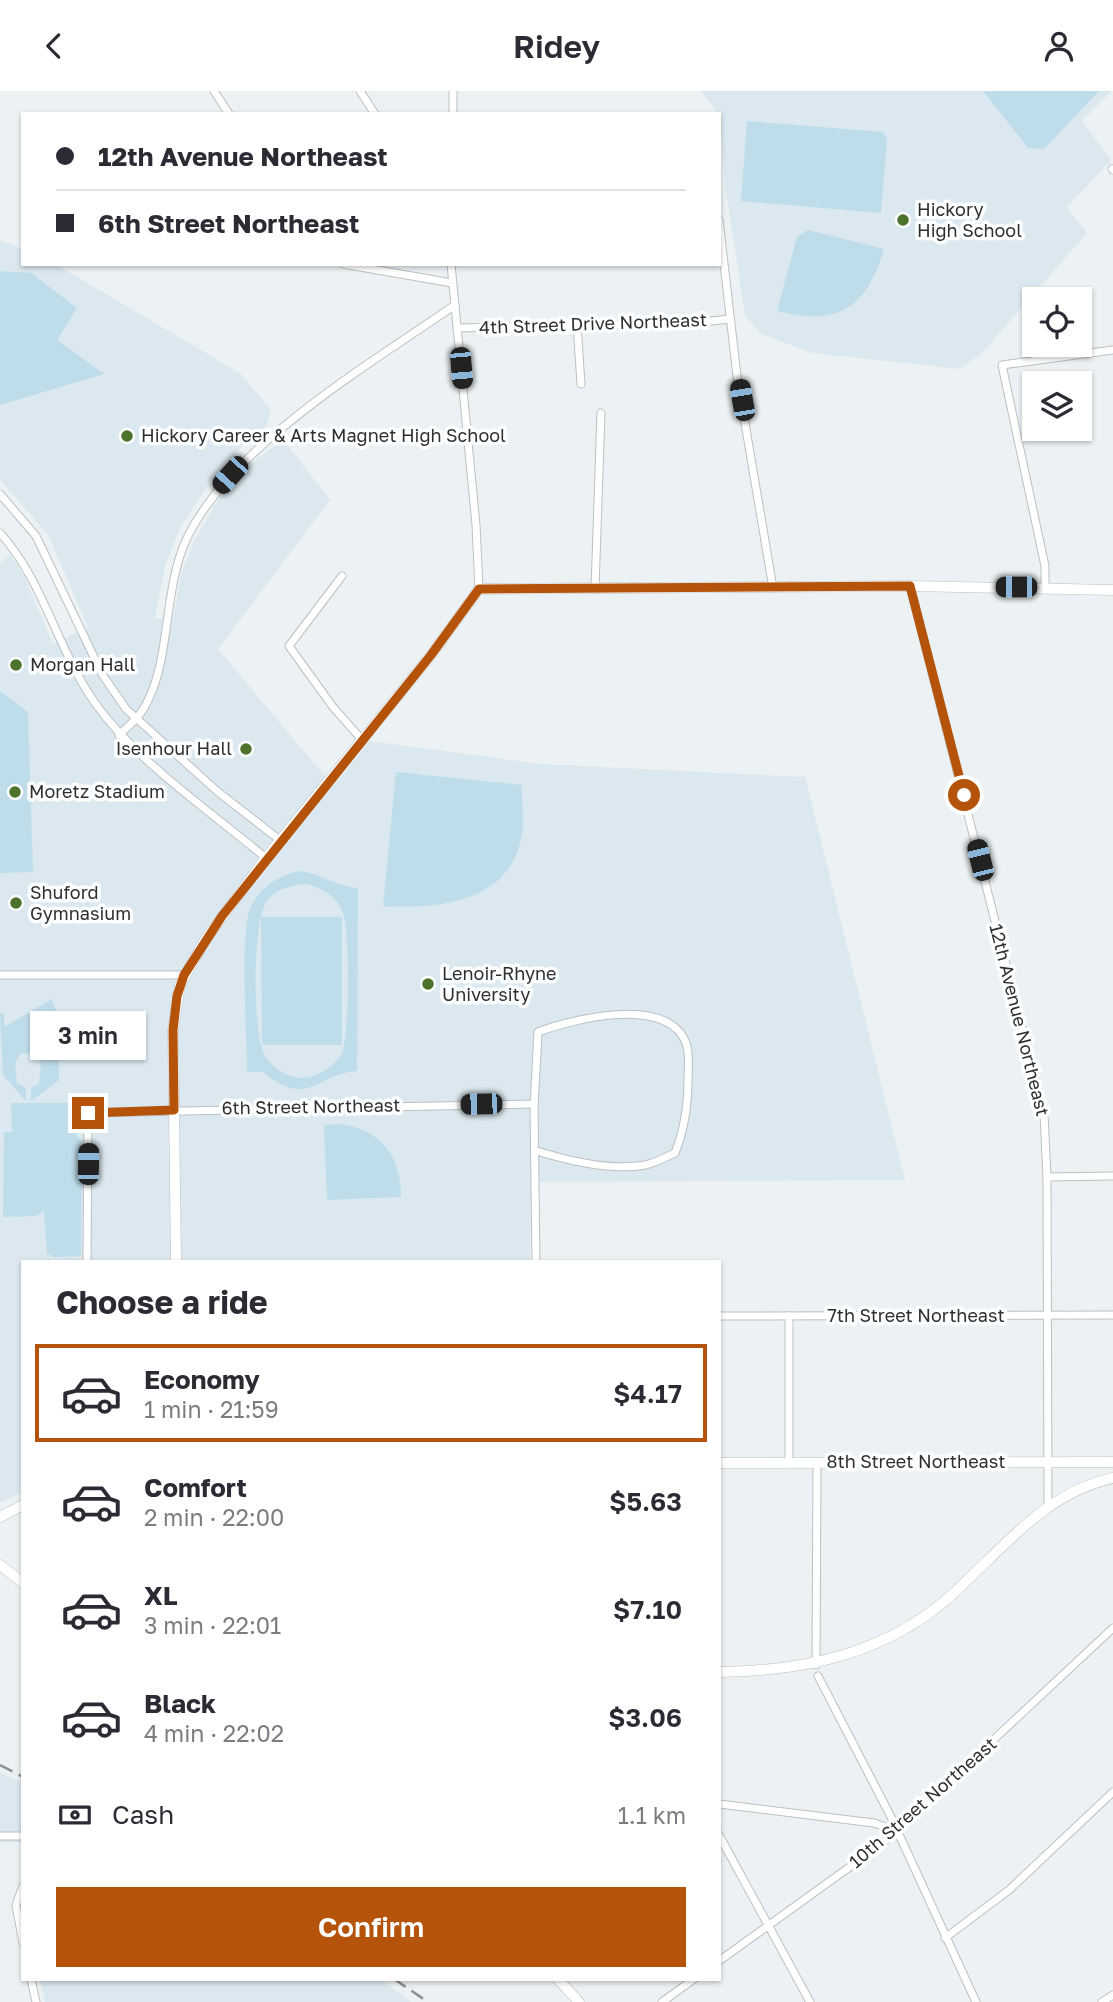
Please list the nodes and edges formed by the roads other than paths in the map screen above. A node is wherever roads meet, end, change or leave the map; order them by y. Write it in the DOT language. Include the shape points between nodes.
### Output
graph roads {
  1 [pos="214,91"];
  2 [pos="360,91"];
  3 [pos="453,91"];
  4 [pos="228,112"];
  5 [pos="374,112"];
  6 [pos="453,112"];
  7 [pos="721,238"];
  8 [pos="354,266"];
  9 [pos="451,266"];
  10 [pos="452,283"];
  11 [pos="454,305"];
  12 [pos="730,319"];
  13 [pos="577,324"];
  14 [pos="457,328"];
  15 [pos="1113,350"];
  16 [pos="581,384"];
  17 [pos="601,413"];
  18 [pos="0,494"];
  19 [pos="10,506"];
  20 [pos="0,511"];
  21 [pos="0,533"];
  22 [pos="342,576"];
  23 [pos="910,586"];
  24 [pos="773,588"];
  25 [pos="1045,588"];
  26 [pos="479,589"];
  27 [pos="595,589"];
  28 [pos="1113,590"];
  29 [pos="135,720"];
  30 [pos="119,735"];
  31 [pos="363,741"];
  32 [pos="281,841"];
  33 [pos="266,858"];
  34 [pos="0,975"];
  35 [pos="184,975"];
  36 [pos="534,1104"];
  37 [pos="174,1110"];
  38 [pos="537,1151"];
  39 [pos="1113,1176"];
  40 [pos="1047,1177"];
  41 [pos="87,1260"];
  42 [pos="176,1260"];
  43 [pos="536,1260"];
  44 [pos="1113,1315"];
  45 [pos="789,1316"];
  46 [pos="1047,1316"];
  47 [pos="721,1317"];
  48 [pos="817,1462"];
  49 [pos="1046,1462"];
  50 [pos="1113,1462"];
  51 [pos="721,1463"];
  52 [pos="789,1463"];
  53 [pos="1113,1478"];
  54 [pos="21,1506"];
  55 [pos="1048,1506"];
  56 [pos="0,1517"];
  57 [pos="0,1565"];
  58 [pos="21,1581"];
  59 [pos="1113,1628"];
  60 [pos="816,1665"];
  61 [pos="721,1672"];
  62 [pos="818,1676"];
  63 [pos="1113,1792"];
  64 [pos="721,1804"];
  65 [pos="896,1831"];
  66 [pos="0,1836"];
  67 [pos="21,1836"];
  68 [pos="721,1839"];
  69 [pos="21,1891"];
  70 [pos="770,1925"];
  71 [pos="21,1932"];
  72 [pos="945,1938"];
  73 [pos="721,1960"];
  74 [pos="31,1981"];
  75 [pos="560,1981"];
  76 [pos="691,1981"];
  77 [pos="1113,1995"];
  78 [pos="36,2002"];
  79 [pos="579,2002"];
  80 [pos="662,2002"];
  81 [pos="810,2002"];
  82 [pos="976,2002"];
  83 [pos="1102,2002"];
  1 -- 4 [label="street"];
  2 -- 5 [label="street"];
  3 -- 6 [label="street"];
  7 -- 12 [label="street"];
  8 -- 10 [label="street"];
  9 -- 10 [label="street"];
  10 -- 11 [label="street"];
  11 -- 14 [label="street"];
  11 -- 29 [label="street" via="280,430 218,489 178,561 155,683"];
  12 -- 13 [label="street, 4th Street Drive Northeast"];
  12 -- 24 [label="street"];
  13 -- 14 [label="street, 4th Street Drive Northeast"];
  13 -- 16 [label="street"];
  14 -- 26 [label="street"];
  15 -- 25 [label="street" via="1002,365 1045,566"];
  17 -- 27 [label="street"];
  18 -- 19 [label="street"];
  19 -- 20 [label="street"];
  19 -- 29 [label="street" via="36,536 102,674"];
  21 -- 30 [label="street" via="28,569 70,663"];
  22 -- 31 [label="street" via="289,646"];
  23 -- 24 [label="street"];
  23 -- 25 [label="street"];
  23 -- 40 [label="street, 12th Avenue Northeast" via="1041,1101"];
  24 -- 27 [label="street"];
  25 -- 28 [label="street"];
  26 -- 27 [label="street"];
  26 -- 31 [label="street"];
  29 -- 30 [label="street"];
  29 -- 32 [label="street"];
  30 -- 33 [label="street"];
  31 -- 32 [label="street"];
  32 -- 33 [label="street"];
  33 -- 35 [label="street"];
  34 -- 35 [label="street"];
  35 -- 37 [label="street" via="173,1030"];
  36 -- 37 [label="street, 6th Street Northeast"];
  36 -- 38 [label="street"];
  36 -- 38 [label="street" via="538,1032 570,1020 649,1015 676,1028 686,1043 686,1125 675,1153 645,1165 615,1166"];
  37 -- 41 [label="street, 6th Street Northeast" via="88,1113"];
  37 -- 42 [label="street"];
  38 -- 43 [label="street"];
  39 -- 40 [label="street"];
  40 -- 46 [label="street, 12th Avenue Northeast"];
  44 -- 46 [label="street, 7th Street Northeast"];
  45 -- 46 [label="street, 7th Street Northeast"];
  45 -- 47 [label="street, 7th Street Northeast"];
  45 -- 52 [label="street"];
  46 -- 49 [label="street, 12th Avenue Northeast"];
  48 -- 49 [label="street, 8th Street Northeast"];
  48 -- 52 [label="street, 8th Street Northeast"];
  48 -- 60 [label="street"];
  49 -- 50 [label="street, 8th Street Northeast"];
  49 -- 55 [label="street, 12th Avenue Northeast"];
  51 -- 52 [label="street, 8th Street Northeast"];
  53 -- 55 [label="street" via="1084,1486"];
  54 -- 56 [label="street"];
  55 -- 60 [label="street" via="919,1621 867,1649"];
  57 -- 58 [label="street"];
  59 -- 65 [label="street, 10th Street Northeast"];
  60 -- 61 [label="street"];
  62 -- 65 [label="street"];
  63 -- 72 [label="street" via="1009,1890"];
  64 -- 65 [label="street" via="874,1823"];
  65 -- 70 [label="street, 10th Street Northeast"];
  65 -- 72 [label="street"];
  66 -- 67 [label="street"];
  68 -- 70 [label="street"];
  69 -- 71 [label="street" via="16,1905"];
  70 -- 73 [label="street, 10th Street Northeast"];
  70 -- 81 [label="street"];
  72 -- 82 [label="street"];
  74 -- 78 [label="street"];
  75 -- 79 [label="street"];
  76 -- 80 [label="street"];
  77 -- 83 [label="street"];
}
